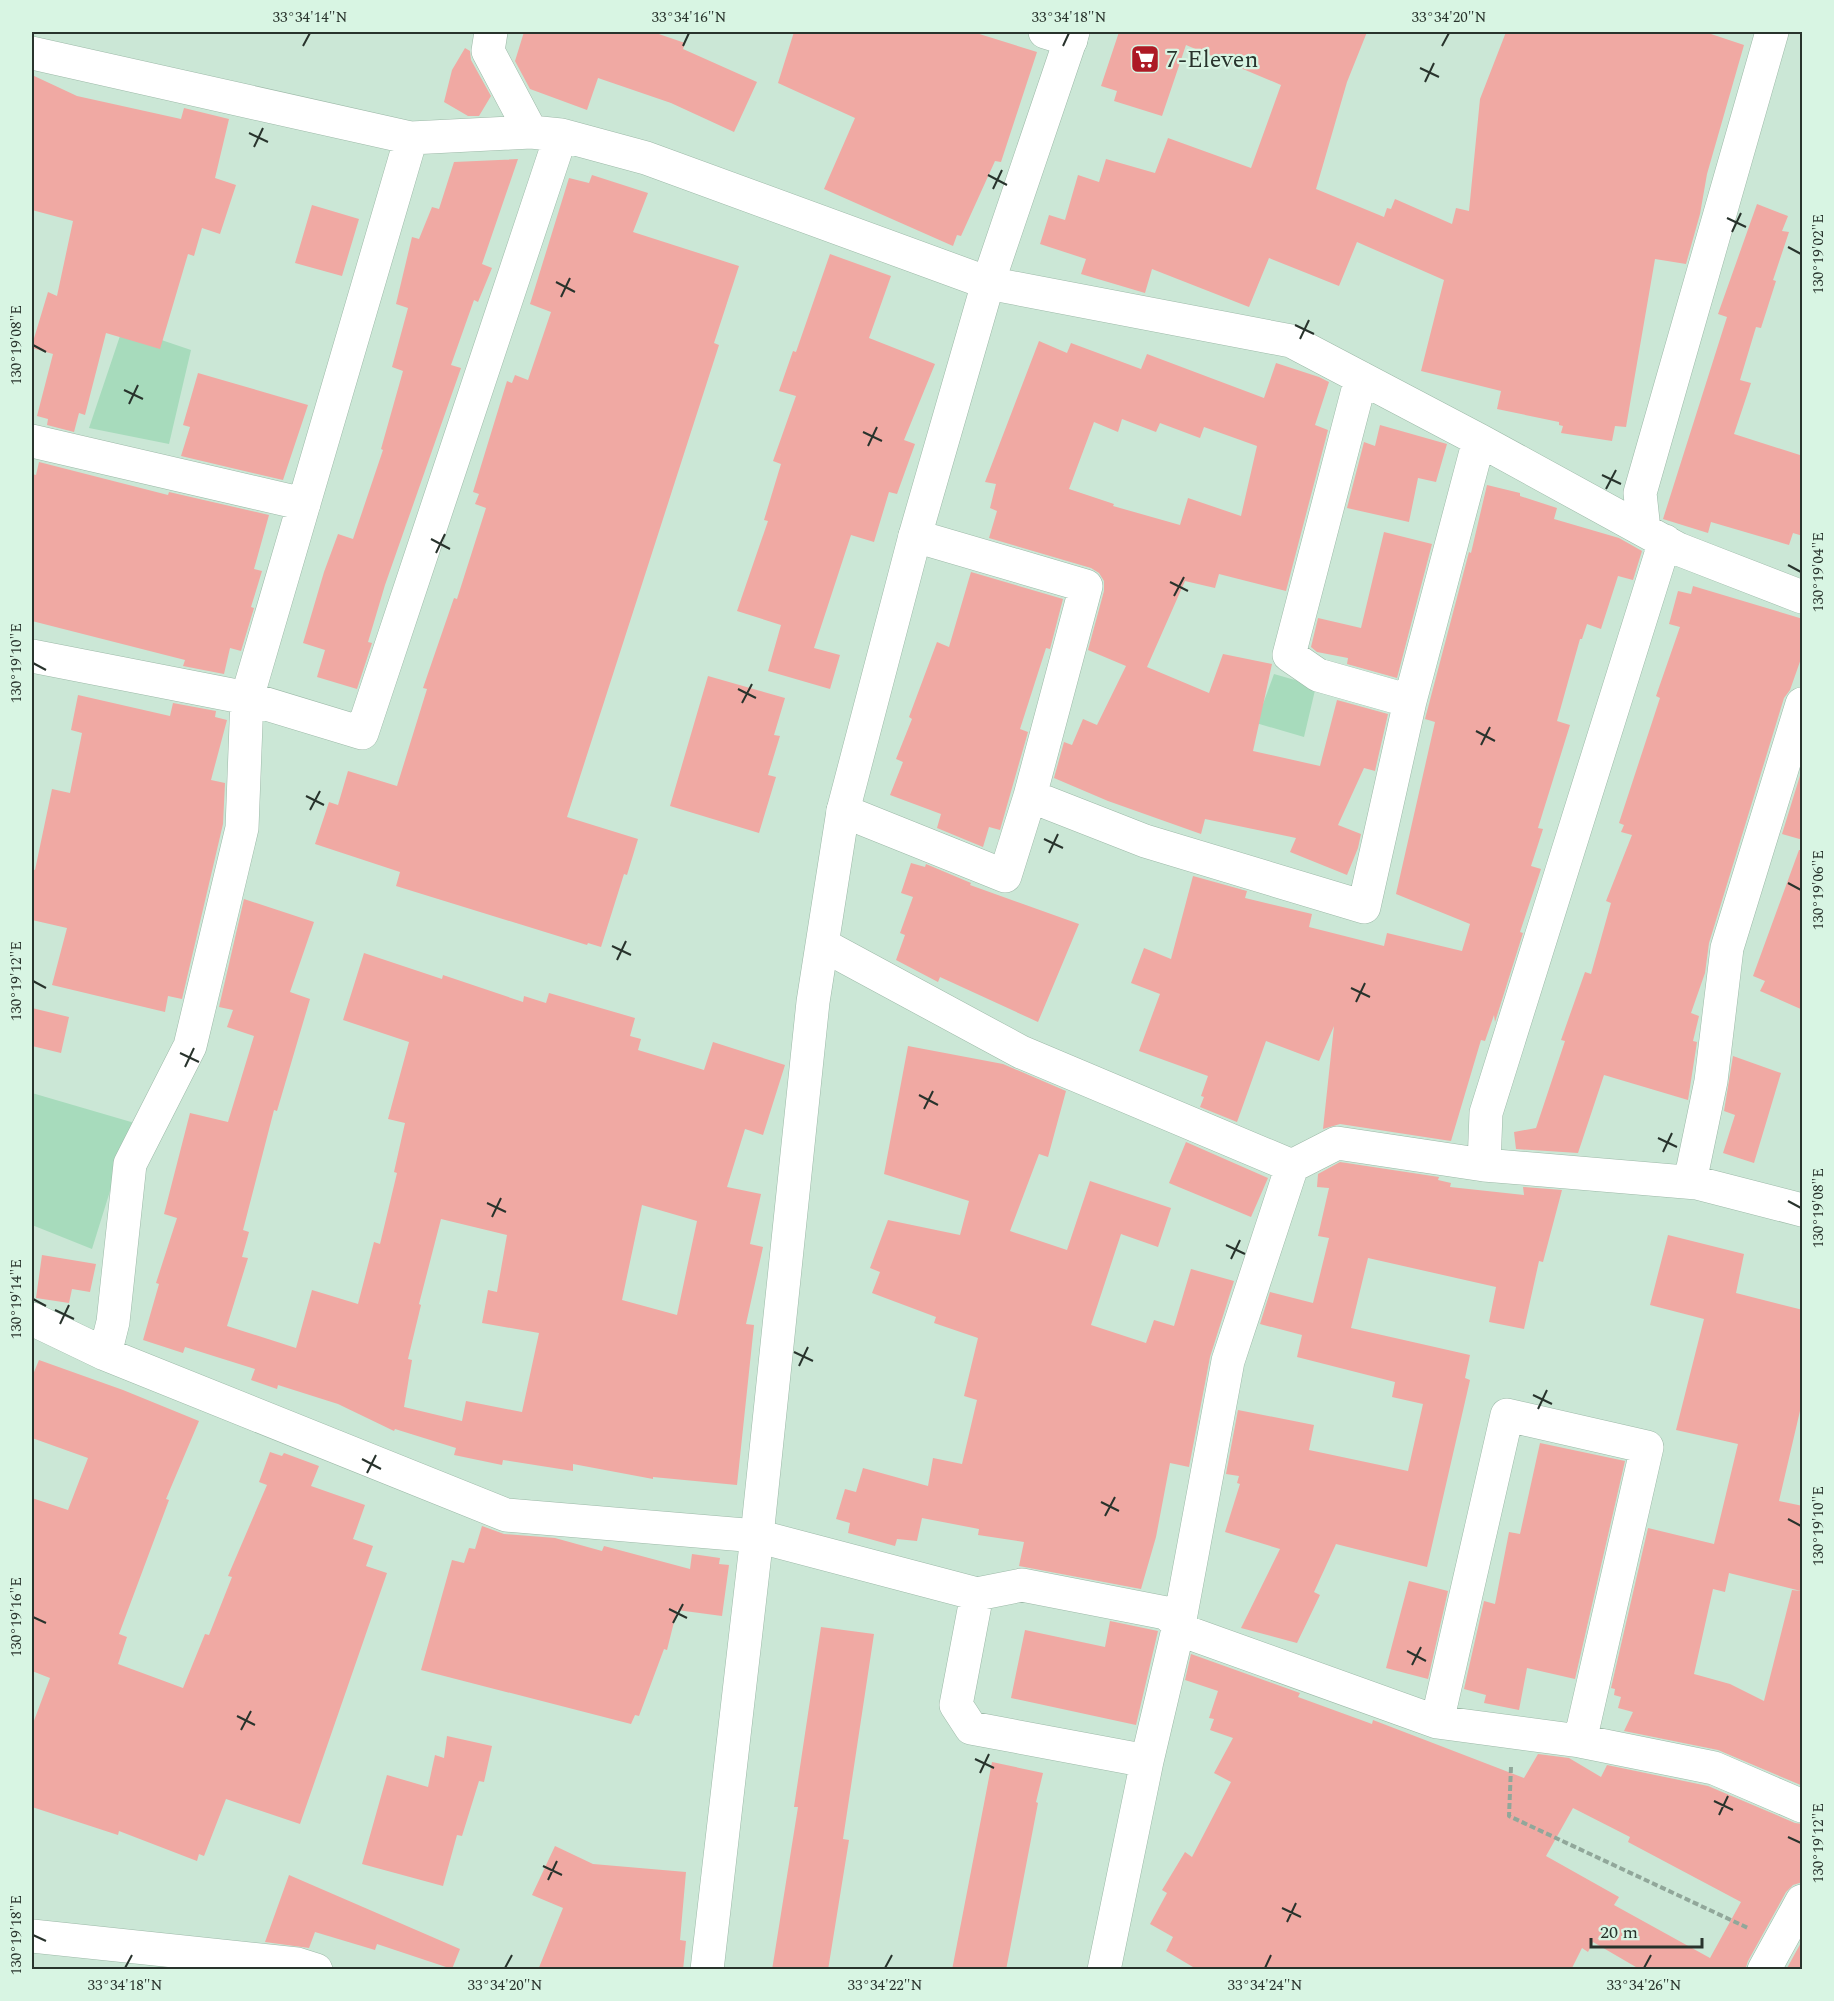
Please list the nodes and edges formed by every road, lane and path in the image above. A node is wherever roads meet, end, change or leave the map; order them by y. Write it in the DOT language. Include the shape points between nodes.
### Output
graph roads {
  1 [pos="491,32"];
  2 [pos="1772,32"];
  3 [pos="1063,34"];
  4 [pos="32,53"];
  5 [pos="546,134"];
  6 [pos="411,138"];
  7 [pos="988,283"];
  8 [pos="1361,378"];
  9 [pos="1479,440"];
  10 [pos="32,441"];
  11 [pos="304,504"];
  12 [pos="1654,535"];
  13 [pos="915,536"];
  14 [pos="1803,597"];
  15 [pos="32,656"];
  16 [pos="247,698"];
  17 [pos="1410,701"];
  18 [pos="1803,704"];
  19 [pos="1030,796"];
  20 [pos="843,811"];
  21 [pos="823,945"];
  22 [pos="1484,1165"];
  23 [pos="1292,1166"];
  24 [pos="1690,1182"];
  25 [pos="1803,1210"];
  26 [pos="32,1319"];
  27 [pos="105,1354"];
  28 [pos="757,1536"];
  29 [pos="976,1594"];
  30 [pos="1179,1625"];
  31 [pos="1437,1722"];
  32 [pos="1513,1732"];
  33 [pos="1580,1741"];
  34 [pos="1147,1761"];
  35 [pos="1803,1806"];
  36 [pos="1803,1901"];
  37 [pos="32,1936"];
  38 [pos="1771,1956"];
  39 [pos="111,1957"];
  40 [pos="316,1970"];
  41 [pos="707,1970"];
  42 [pos="1104,1970"];
  1 -- 5 [label="street" via="488,51"];
  2 -- 12 [label="street" via="1640,493"];
  3 -- 7 [label="street"];
  4 -- 6 [label="street"];
  5 -- 6 [label="street"];
  5 -- 7 [label="street" via="646,158"];
  5 -- 16 [label="street" via="362,733"];
  6 -- 11 [label="street"];
  7 -- 8 [label="street" via="1291,341"];
  7 -- 13 [label="street"];
  8 -- 9 [label="street"];
  8 -- 17 [label="street" via="1289,655 1318,675"];
  9 -- 12 [label="street"];
  9 -- 17 [label="street"];
  10 -- 11 [label="street"];
  11 -- 16 [label="street"];
  12 -- 14 [label="street" via="1678,549"];
  12 -- 22 [label="street" via="1486,1113"];
  13 -- 19 [label="street" via="1086,586"];
  13 -- 20 [label="street"];
  15 -- 16 [label="street"];
  16 -- 27 [label="street" via="242,828 190,1046 130,1164 113,1322"];
  17 -- 19 [label="street" via="1364,907 1145,841"];
  18 -- 24 [label="street" via="1727,948 1712,1081"];
  19 -- 20 [label="street" via="1005,876"];
  20 -- 21 [label="street"];
  21 -- 23 [label="street" via="1021,1052"];
  21 -- 28 [label="street" via="813,1002"];
  22 -- 23 [label="street" via="1337,1143"];
  22 -- 24 [label="street"];
  23 -- 30 [label="street" via="1228,1361"];
  24 -- 25 [label="street"];
  26 -- 27 [label="street"];
  27 -- 28 [label="street" via="506,1515"];
  28 -- 29 [label="street"];
  28 -- 41 [label="street"];
  29 -- 30 [label="street" via="1022,1585 1166,1613"];
  29 -- 34 [label="street" via="956,1705 971,1728"];
  30 -- 31 [label="street" via="1189,1633"];
  30 -- 34 [label="street"];
  31 -- 32 [label="street"];
  31 -- 33 [label="street" via="1507,1415 1647,1447"];
  32 -- 33 [label="street"];
  32 -- 38 [label="path" via="1509,1816"];
  33 -- 35 [label="street" via="1714,1768"];
  34 -- 42 [label="street"];
  36 -- 38 [label="street"];
  37 -- 39 [label="street"];
  39 -- 40 [label="street" via="297,1964"];
}
